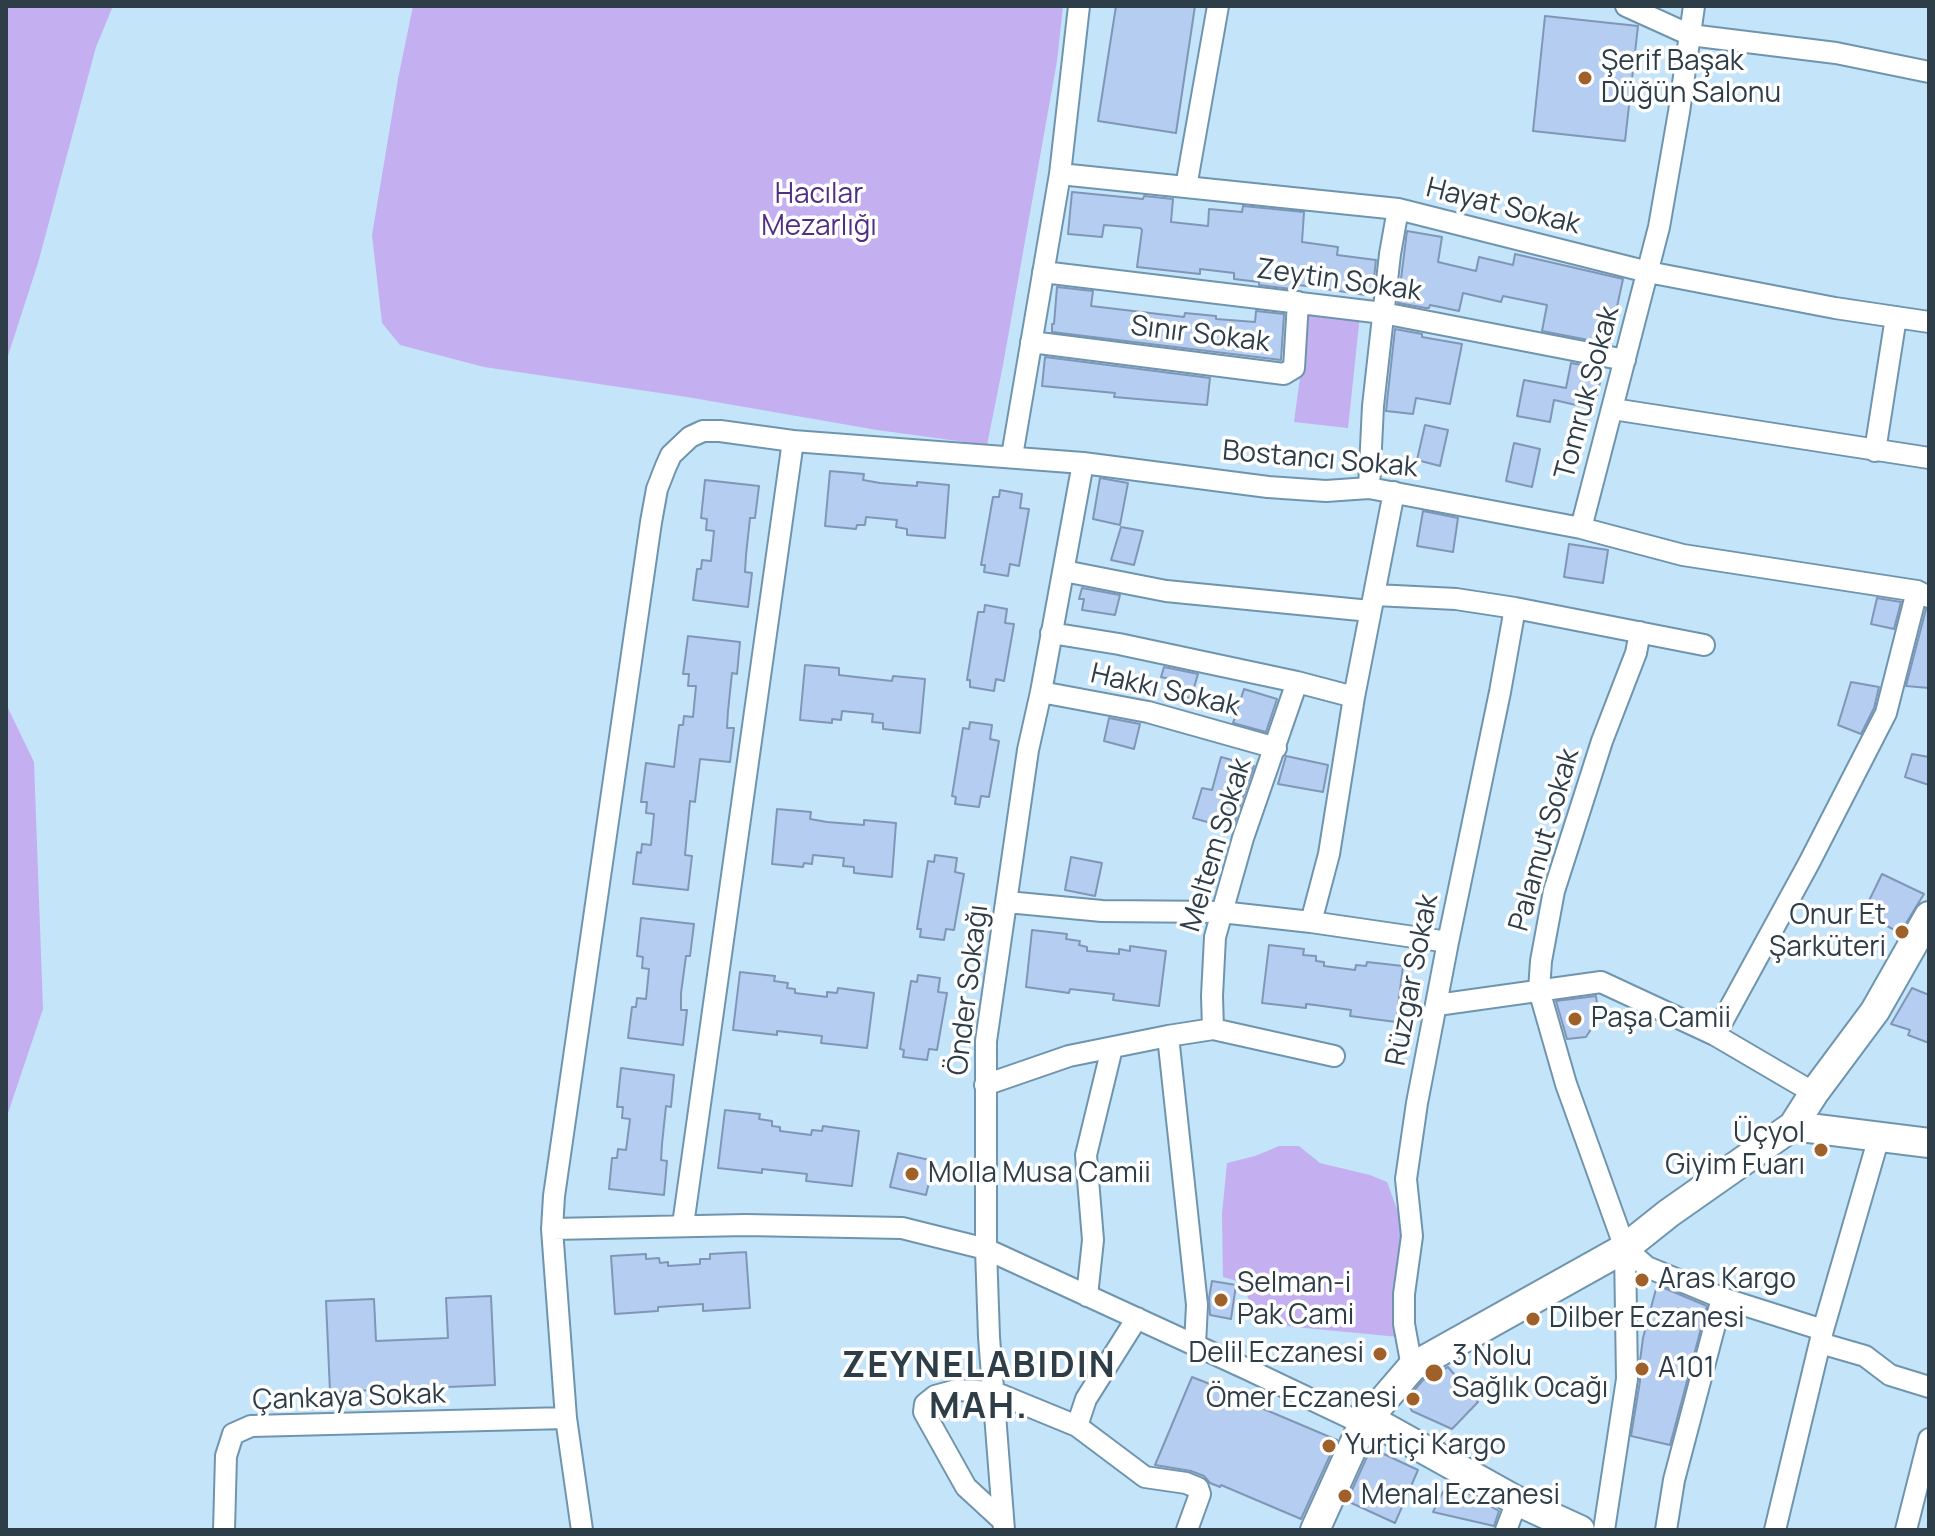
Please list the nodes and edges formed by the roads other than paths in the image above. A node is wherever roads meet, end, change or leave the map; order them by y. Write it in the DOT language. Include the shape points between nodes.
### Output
graph roads {
  1 [pos="1079,6"];
  2 [pos="1218,6"];
  3 [pos="1626,6"];
  4 [pos="1694,6"];
  5 [pos="1690,35"];
  6 [pos="1929,72"];
  7 [pos="1060,174"];
  8 [pos="1186,187"];
  9 [pos="1398,209"];
  10 [pos="1043,272"];
  11 [pos="1648,272"];
  12 [pos="1298,302"];
  13 [pos="1383,313"];
  14 [pos="1896,317"];
  15 [pos="1929,322"];
  16 [pos="1031,342"];
  17 [pos="1625,360"];
  18 [pos="1613,409"];
  19 [pos="793,441"];
  20 [pos="1875,451"];
  21 [pos="1012,456"];
  22 [pos="1929,458"];
  23 [pos="1083,463"];
  24 [pos="1369,488"];
  25 [pos="1394,492"];
  26 [pos="1581,528"];
  27 [pos="1064,571"];
  28 [pos="1923,594"];
  29 [pos="1373,603"];
  30 [pos="1515,608"];
  31 [pos="1640,632"];
  32 [pos="1051,633"];
  33 [pos="1704,645"];
  34 [pos="1297,682"];
  35 [pos="1041,692"];
  36 [pos="1354,697"];
  37 [pos="1276,748"];
  38 [pos="1007,902"];
  39 [pos="1221,912"];
  40 [pos="1929,916"];
  41 [pos="1311,922"];
  42 [pos="1448,942"];
  43 [pos="1539,990"];
  44 [pos="1437,1005"];
  45 [pos="1213,1029"];
  46 [pos="1715,1035"];
  47 [pos="1168,1036"];
  48 [pos="1112,1048"];
  49 [pos="1334,1056"];
  50 [pos="985,1085"];
  51 [pos="1814,1093"];
  52 [pos="1793,1126"];
  53 [pos="1879,1137"];
  54 [pos="1929,1143"];
  55 [pos="683,1225"];
  56 [pos="552,1229"];
  57 [pos="1625,1248"];
  58 [pos="986,1249"];
  59 [pos="1087,1296"];
  60 [pos="1722,1298"];
  61 [pos="1137,1318"];
  62 [pos="1821,1336"];
  63 [pos="1195,1345"];
  64 [pos="1412,1367"];
  65 [pos="1929,1387"];
  66 [pos="994,1392"];
  67 [pos="566,1418"];
  68 [pos="1363,1424"];
  69 [pos="1077,1426"];
  70 [pos="1929,1439"];
  71 [pos="1517,1501"];
  72 [pos="1004,1525"];
  73 [pos="224,1530"];
  74 [pos="582,1530"];
  75 [pos="1187,1530"];
  76 [pos="1315,1530"];
  77 [pos="1506,1530"];
  78 [pos="1580,1530"];
  79 [pos="1604,1530"];
  80 [pos="1666,1530"];
  81 [pos="1775,1530"];
  82 [pos="1906,1530"];
  1 -- 7 [label="street"];
  2 -- 8 [label="street"];
  3 -- 5 [label="street"];
  4 -- 5 [label="street, Tomruk Sokak"];
  5 -- 6 [label="street" via="1836,53"];
  5 -- 11 [label="street, Tomruk Sokak"];
  7 -- 8 [label="street, Hayat Sokak"];
  7 -- 10 [label="street"];
  8 -- 9 [label="street, Hayat Sokak"];
  9 -- 11 [label="street, Hayat Sokak"];
  9 -- 13 [label="street"];
  10 -- 12 [label="street, Zeytin Sokak"];
  10 -- 16 [label="street"];
  11 -- 14 [label="street, Hayat Sokak"];
  11 -- 17 [label="street, Tomruk Sokak"];
  12 -- 13 [label="street, Zeytin Sokak"];
  12 -- 16 [label="street, Sınır Sokak" via="1294,368 1284,374"];
  13 -- 17 [label="street, Zeytin Sokak"];
  13 -- 24 [label="street"];
  14 -- 15 [label="street, Hayat Sokak"];
  14 -- 20 [label="street"];
  16 -- 21 [label="street"];
  17 -- 18 [label="street, Tomruk Sokak"];
  18 -- 20 [label="street"];
  18 -- 26 [label="street, Tomruk Sokak"];
  19 -- 21 [label="street, Bostancı Sokak"];
  19 -- 55 [label="street"];
  19 -- 56 [label="street, Bostancı Sokak" via="703,431 671,455 657,489"];
  20 -- 22 [label="street"];
  21 -- 23 [label="street, Bostancı Sokak"];
  23 -- 24 [label="street, Bostancı Sokak" via="1268,487"];
  23 -- 27 [label="street, Önder Sokağı"];
  24 -- 25 [label="street, Bostancı Sokak"];
  25 -- 26 [label="street, Bostancı Sokak"];
  25 -- 29 [label="street"];
  26 -- 28 [label="street, Bostancı Sokak" via="1683,555"];
  27 -- 29 [label="street" via="1166,591"];
  27 -- 32 [label="street, Önder Sokağı"];
  28 -- 46 [label="street" via="1886,713"];
  29 -- 30 [label="street" via="1456,599"];
  29 -- 36 [label="street"];
  30 -- 31 [label="street"];
  30 -- 42 [label="street, Rüzgar Sokak"];
  31 -- 33 [label="street"];
  31 -- 43 [label="street, Palamut Sokak" via="1554,891"];
  32 -- 34 [label="street"];
  32 -- 35 [label="street, Önder Sokağı"];
  34 -- 36 [label="street"];
  34 -- 37 [label="street, Meltem Sokak"];
  35 -- 37 [label="street, Hakkı Sokak" via="1148,712"];
  35 -- 38 [label="street, Önder Sokağı"];
  36 -- 41 [label="street" via="1329,854"];
  37 -- 39 [label="street, Meltem Sokak"];
  38 -- 39 [label="street" via="1102,911"];
  38 -- 50 [label="street, Önder Sokağı" via="986,1041"];
  39 -- 41 [label="street"];
  39 -- 45 [label="street, Meltem Sokak" via="1215,937"];
  40 -- 51 [label="main road" via="1875,1011"];
  41 -- 42 [label="street"];
  42 -- 44 [label="street, Rüzgar Sokak"];
  43 -- 44 [label="street"];
  43 -- 46 [label="street" via="1601,982"];
  43 -- 57 [label="street, Palamut Sokak" via="1566,1084"];
  44 -- 64 [label="street, Rüzgar Sokak" via="1406,1179 1412,1236 1404,1324"];
  45 -- 47 [label="street"];
  45 -- 49 [label="street"];
  46 -- 51 [label="street"];
  47 -- 48 [label="street"];
  47 -- 63 [label="street" via="1197,1305"];
  48 -- 50 [label="street" via="1069,1056"];
  48 -- 59 [label="street" via="1086,1155 1093,1240"];
  50 -- 58 [label="street, Önder Sokağı"];
  51 -- 52 [label="main road"];
  52 -- 53 [label="main road"];
  52 -- 57 [label="main road"];
  53 -- 54 [label="main road"];
  53 -- 62 [label="street"];
  55 -- 56 [label="street"];
  55 -- 58 [label="street" via="902,1228"];
  56 -- 67 [label="street, Bostancı Sokak"];
  57 -- 60 [label="street" via="1647,1267"];
  57 -- 64 [label="main road"];
  57 -- 79 [label="street, Palamut Sokak" via="1627,1379"];
  58 -- 59 [label="street"];
  58 -- 66 [label="street, Önder Sokağı"];
  59 -- 61 [label="street"];
  60 -- 62 [label="street"];
  60 -- 80 [label="street"];
  61 -- 63 [label="street"];
  61 -- 69 [label="street" via="1086,1399"];
  62 -- 65 [label="street" via="1865,1356 1890,1375"];
  62 -- 81 [label="street"];
  63 -- 68 [label="street"];
  64 -- 68 [label="main road"];
  66 -- 69 [label="street"];
  66 -- 72 [label="street, Önder Sokağı"];
  66 -- 72 [label="street" via="957,1390 935,1396 924,1412 966,1487"];
  67 -- 73 [label="street, Çankaya Sokak" via="251,1426 233,1434 226,1456"];
  67 -- 74 [label="street, Bostancı Sokak"];
  68 -- 71 [label="main road" via="1384,1427"];
  68 -- 76 [label="main road"];
  69 -- 75 [label="street" via="1145,1477 1198,1488"];
  70 -- 82 [label="street"];
  71 -- 77 [label="street"];
  71 -- 78 [label="main road"];
}
